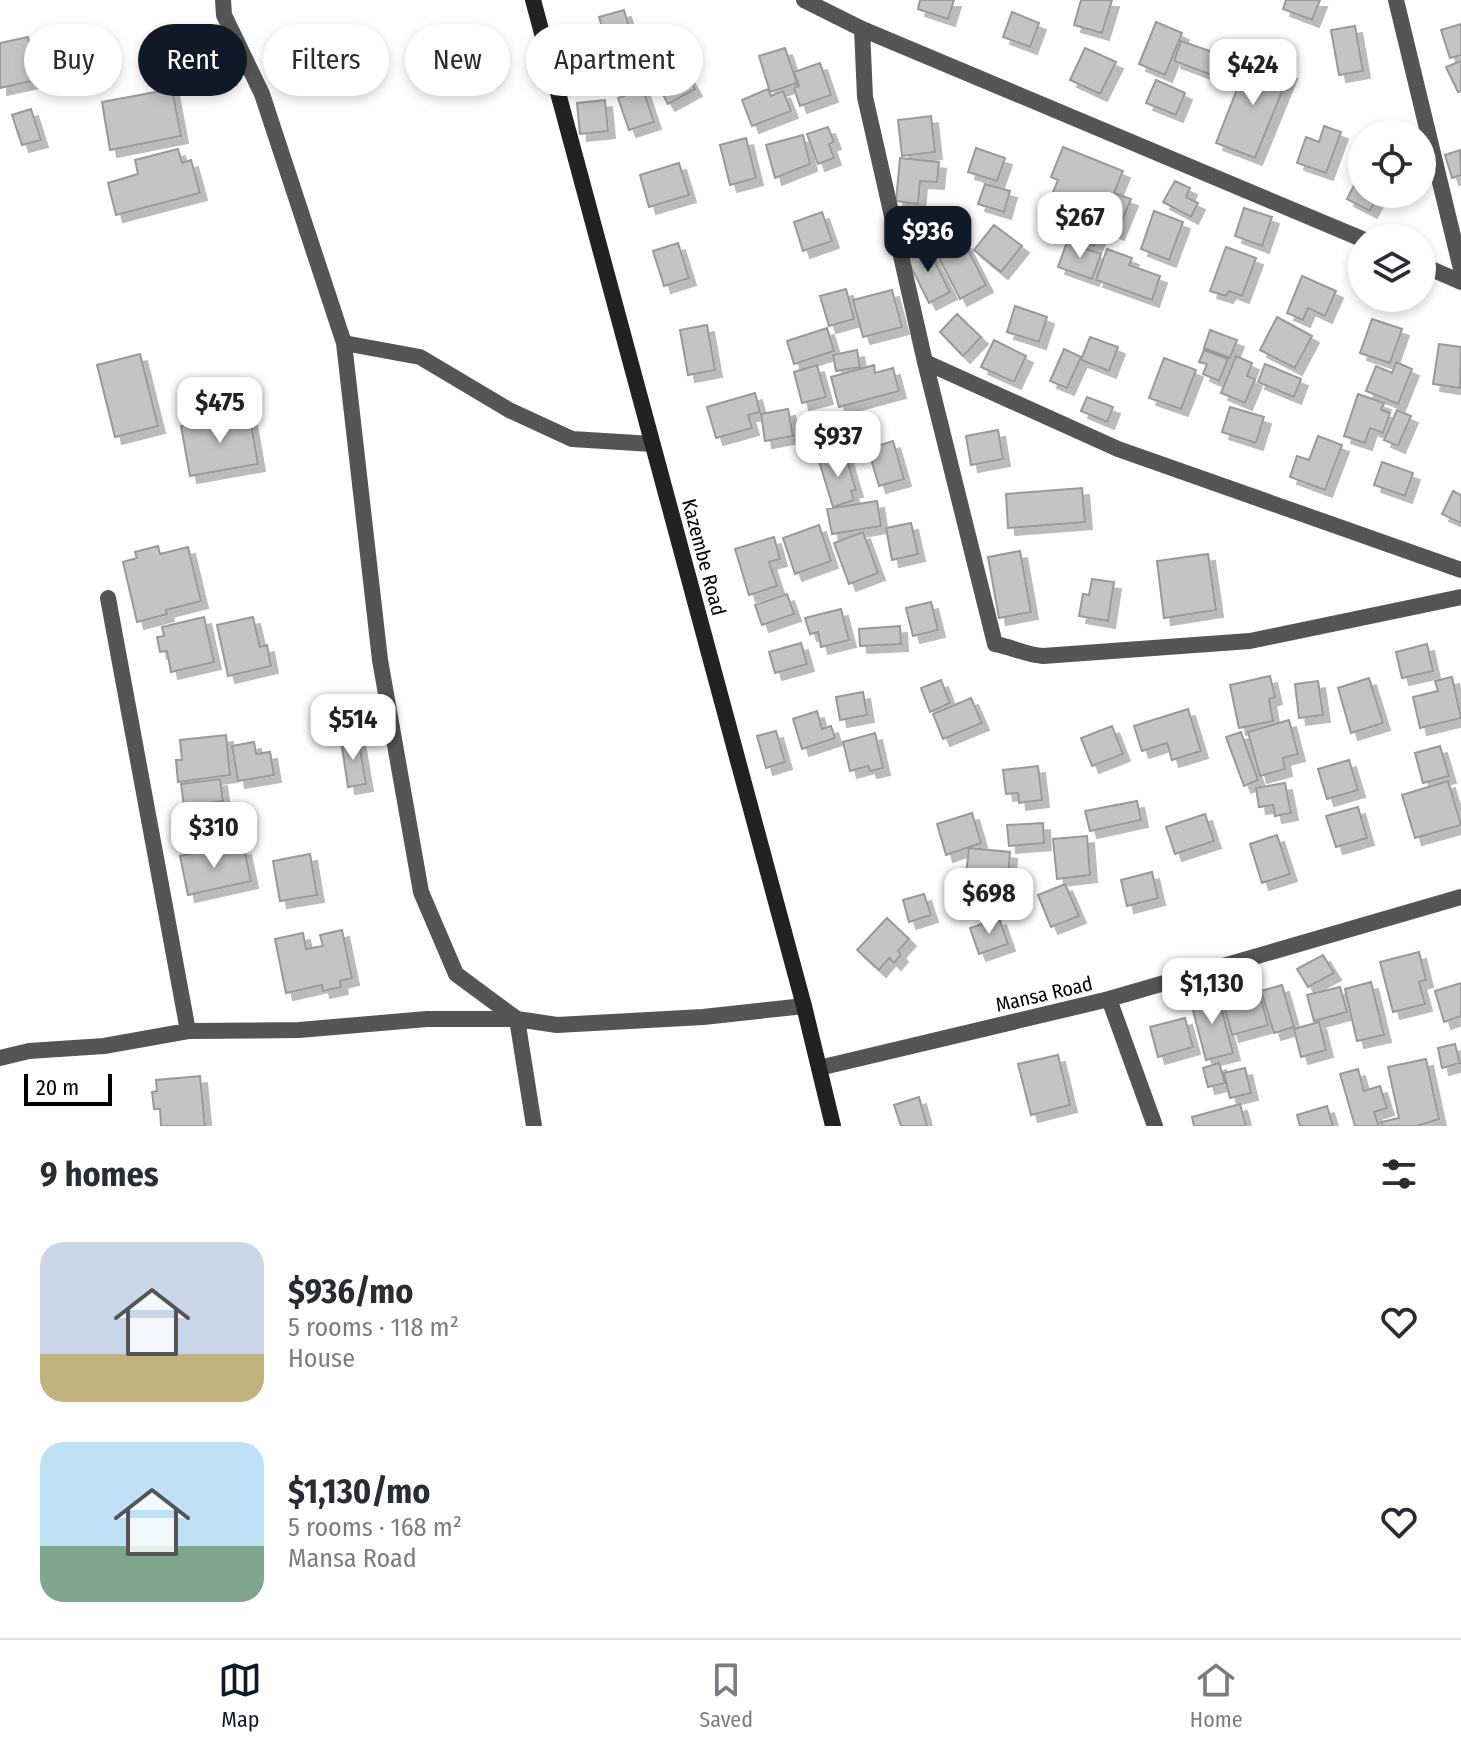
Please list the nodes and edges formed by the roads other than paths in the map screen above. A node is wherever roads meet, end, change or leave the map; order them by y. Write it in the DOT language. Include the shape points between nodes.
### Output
graph roads {
  1 [pos="223,0"];
  2 [pos="533,0"];
  3 [pos="804,0"];
  4 [pos="1396,0"];
  5 [pos="862,29"];
  6 [pos="1348,233"];
  7 [pos="1461,269"];
  8 [pos="1436,271"];
  9 [pos="1461,282"];
  10 [pos="344,343"];
  11 [pos="925,362"];
  12 [pos="652,444"];
  13 [pos="1461,570"];
  14 [pos="1461,597"];
  15 [pos="108,598"];
  16 [pos="1461,897"];
  17 [pos="1109,999"];
  18 [pos="804,1006"];
  19 [pos="517,1019"];
  20 [pos="188,1031"];
  21 [pos="0,1058"];
  22 [pos="819,1068"];
  23 [pos="534,1126"];
  24 [pos="833,1126"];
  25 [pos="1155,1126"];
  1 -- 10 [label="street" via="224,15 262,94"];
  2 -- 12 [label="main road, Kazembe Road"];
  3 -- 5 [label="street"];
  4 -- 7 [label="street"];
  5 -- 6 [label="street"];
  5 -- 11 [label="street" via="865,97"];
  8 -- 9 [label="street"];
  10 -- 12 [label="street" via="420,357 509,410 572,439"];
  10 -- 19 [label="street" via="380,660 421,892 456,974"];
  11 -- 13 [label="street" via="1118,449"];
  11 -- 14 [label="street" via="995,644 1043,656 1250,641"];
  12 -- 18 [label="main road, Kazembe Road"];
  15 -- 20 [label="street"];
  16 -- 17 [label="street, Mansa Road"];
  17 -- 22 [label="street, Mansa Road"];
  17 -- 25 [label="street"];
  18 -- 19 [label="street" via="557,1025"];
  18 -- 22 [label="main road, Kazembe Road"];
  19 -- 20 [label="street"];
  19 -- 23 [label="street"];
  20 -- 21 [label="street"];
  22 -- 24 [label="main road, Kazembe Road"];
}
